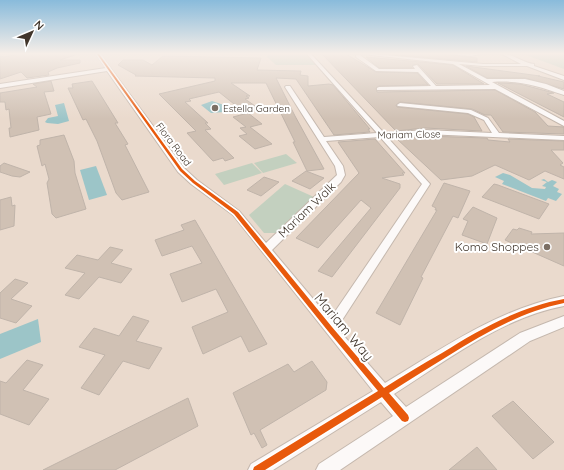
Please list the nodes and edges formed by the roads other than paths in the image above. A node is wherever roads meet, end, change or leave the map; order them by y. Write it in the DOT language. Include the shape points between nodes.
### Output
graph roads {
  1 [pos="61,76"];
  2 [pos="115,76"];
  3 [pos="329,76"];
  4 [pos="424,76"];
  5 [pos="476,76"];
  6 [pos="484,81"];
  7 [pos="0,86"];
  8 [pos="288,86"];
  9 [pos="495,87"];
  10 [pos="435,88"];
  11 [pos="379,89"];
  12 [pos="564,93"];
  13 [pos="400,105"];
  14 [pos="564,124"];
  15 [pos="382,134"];
  16 [pos="497,135"];
  17 [pos="322,138"];
  18 [pos="564,138"];
  19 [pos="266,250"];
  20 [pos="564,300"];
  21 [pos="564,322"];
  22 [pos="330,329"];
  23 [pos="383,391"];
  24 [pos="405,418"];
  25 [pos="257,470"];
  26 [pos="325,470"];
  1 -- 7 [label="street"];
  2 -- 19 [label="street, Flora Road" via="181,170 236,213"];
  3 -- 15 [label="street, Mariam Way"];
  4 -- 10 [label="street"];
  5 -- 6 [label="street"];
  6 -- 9 [label="street"];
  6 -- 12 [label="street" via="516,79"];
  8 -- 17 [label="street, Mariam Walk"];
  9 -- 10 [label="street"];
  9 -- 14 [label="street"];
  10 -- 11 [label="street"];
  13 -- 16 [label="street" via="469,110 486,120"];
  15 -- 16 [label="street, Mariam Close" via="425,132"];
  15 -- 17 [label="street, Mariam Close"];
  15 -- 22 [label="street, Mariam Way" via="425,181 426,187"];
  16 -- 18 [label="street, Mariam Close"];
  17 -- 19 [label="street, Mariam Walk" via="340,169 340,178"];
  19 -- 22 [label="street, Mariam Way"];
  20 -- 23 [label="street" via="534,307 504,320"];
  21 -- 24 [label="street" via="525,337"];
  22 -- 23 [label="street, Mariam Way"];
  23 -- 24 [label="street, Mariam Way"];
  23 -- 25 [label="street"];
  24 -- 26 [label="street"];
}
